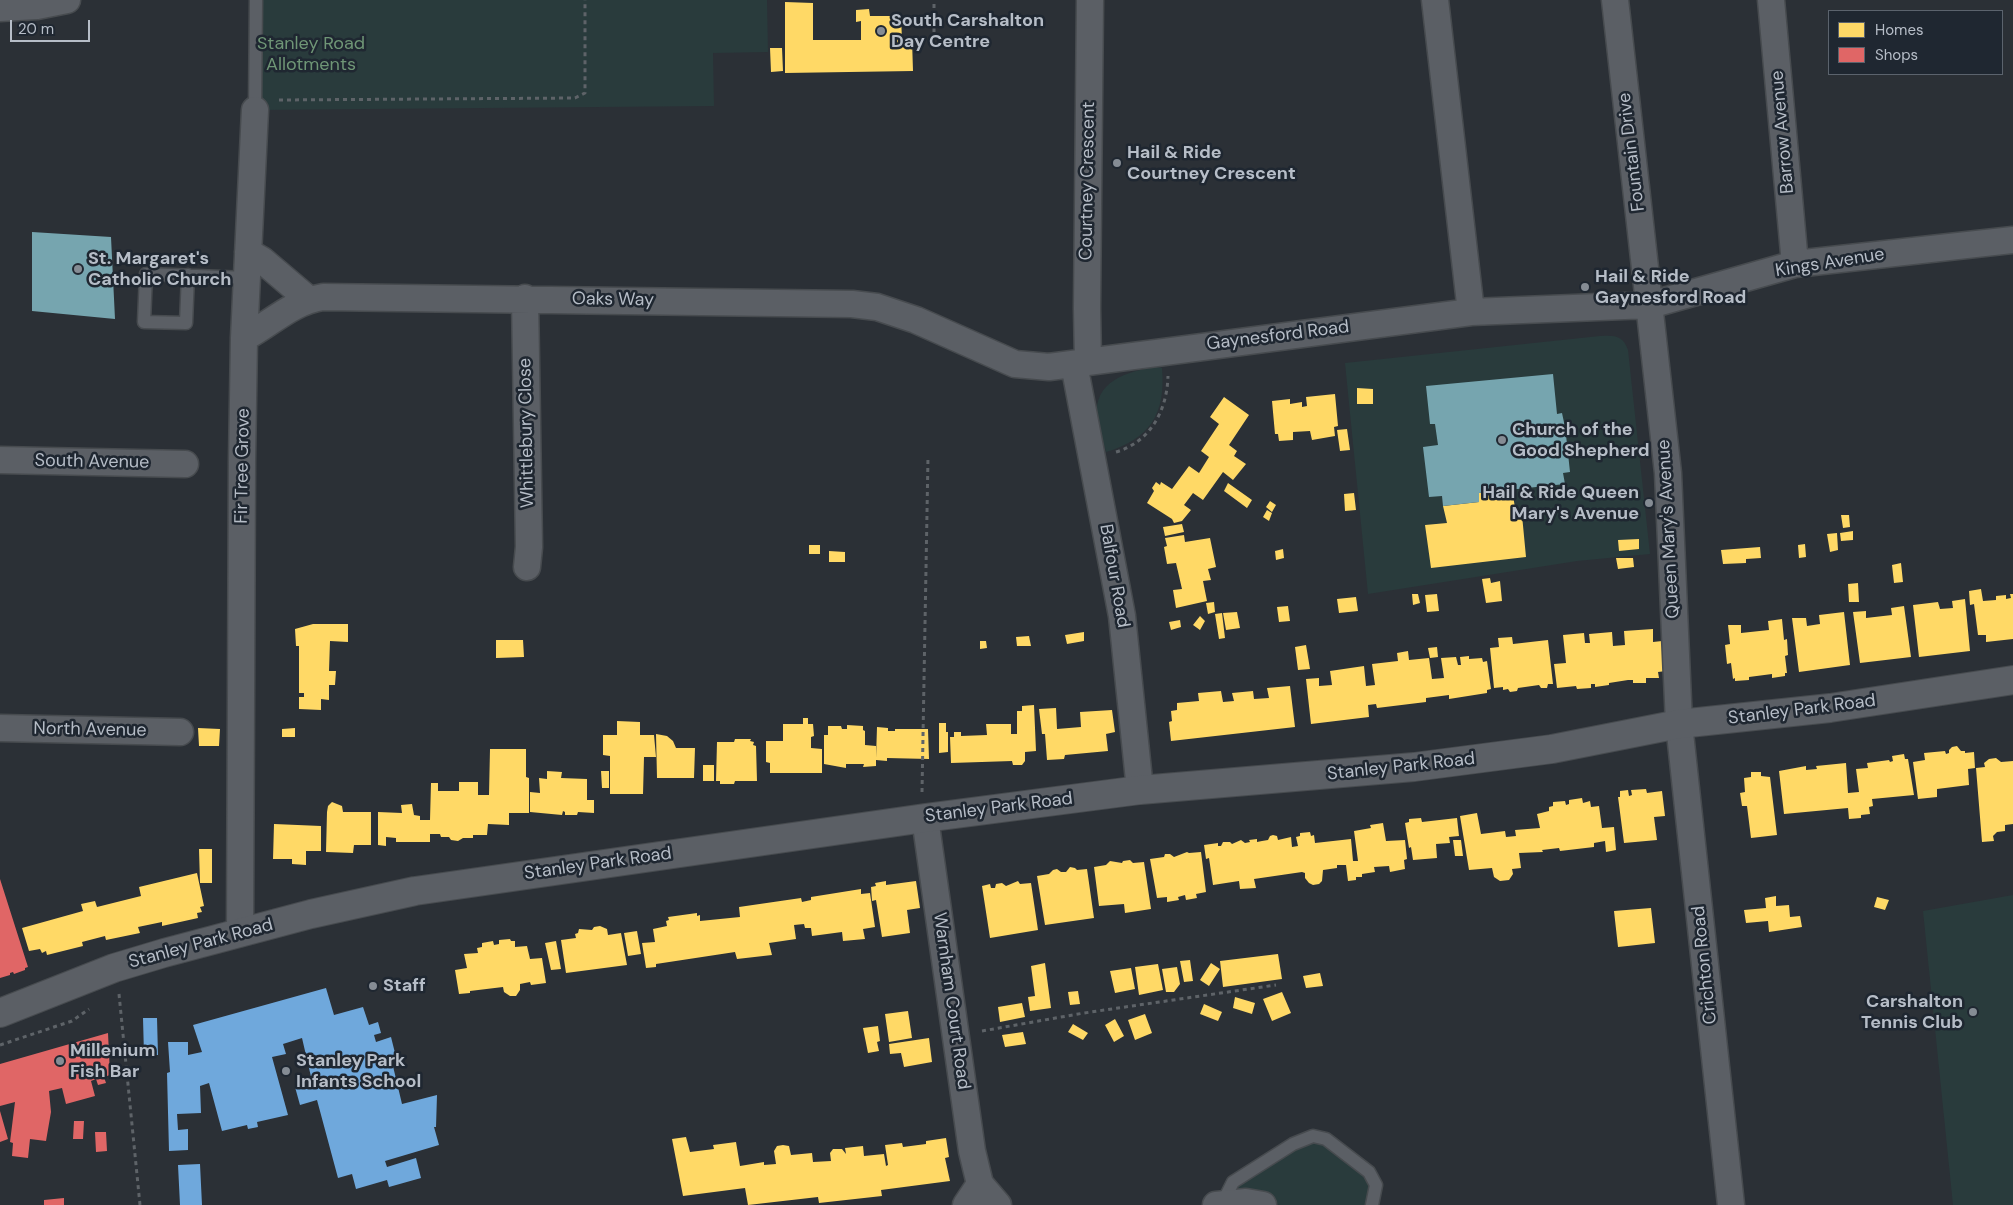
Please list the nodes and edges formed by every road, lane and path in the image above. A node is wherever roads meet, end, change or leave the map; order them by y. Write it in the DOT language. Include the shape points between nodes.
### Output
graph roads {
  1 [pos="67,0"];
  2 [pos="256,0"];
  3 [pos="585,0"];
  4 [pos="934,0"];
  5 [pos="1090,0"];
  6 [pos="1435,0"];
  7 [pos="1614,0"];
  8 [pos="1771,0"];
  9 [pos="0,8"];
  10 [pos="934,32"];
  11 [pos="256,104"];
  12 [pos="2013,240"];
  13 [pos="1795,264"];
  14 [pos="248,265"];
  15 [pos="188,275"];
  16 [pos="525,298"];
  17 [pos="308,299"];
  18 [pos="1650,305"];
  19 [pos="1471,312"];
  20 [pos="916,320"];
  21 [pos="244,338"];
  22 [pos="1168,351"];
  23 [pos="1081,363"];
  24 [pos="928,457"];
  25 [pos="1093,458"];
  26 [pos="0,460"];
  27 [pos="185,464"];
  28 [pos="527,567"];
  29 [pos="2013,680"];
  30 [pos="1679,724"];
  31 [pos="0,728"];
  32 [pos="180,732"];
  33 [pos="1140,790"];
  34 [pos="925,818"];
  35 [pos="240,932"];
  36 [pos="1276,985"];
  37 [pos="118,989"];
  38 [pos="95,1005"];
  39 [pos="0,1013"];
  40 [pos="956,1033"];
  41 [pos="0,1045"];
  42 [pos="980,1184"];
  43 [pos="140,1205"];
  44 [pos="966,1205"];
  45 [pos="998,1205"];
  46 [pos="1219,1205"];
  47 [pos="1263,1205"];
  48 [pos="1372,1205"];
  49 [pos="1731,1205"];
  1 -- 9 [label="street"];
  2 -- 11 [label="lane, Fir Tree Grove"];
  3 -- 11 [label="path" via="585,93 575,98 369,98"];
  4 -- 10 [label="path"];
  5 -- 23 [label="street, Courtney Crescent" via="1087,308"];
  6 -- 19 [label="street"];
  7 -- 18 [label="street, Fountain Drive"];
  8 -- 13 [label="street, Barrow Avenue"];
  11 -- 14 [label="street, Fir Tree Grove"];
  12 -- 13 [label="street, Kings Avenue"];
  13 -- 18 [label="street, Kings Avenue"];
  14 -- 15 [label="lane"];
  14 -- 17 [label="street" via="262,260"];
  14 -- 21 [label="street, Fir Tree Grove"];
  15 -- 15 [label="lane" via="146,274 144,322 186,323"];
  16 -- 17 [label="street, Oaks Way"];
  16 -- 20 [label="street, Oaks Way" via="852,304 877,307"];
  16 -- 28 [label="street, Whittlebury Close"];
  17 -- 21 [label="street, Oaks Way"];
  18 -- 19 [label="street, Gaynesford Road"];
  18 -- 30 [label="street, Queen Mary's Avenue" via="1668,473"];
  19 -- 22 [label="street, Gaynesford Road"];
  20 -- 23 [label="street, Gaynesford Road" via="1015,364 1049,367"];
  21 -- 35 [label="street, Fir Tree Grove"];
  22 -- 23 [label="street, Gaynesford Road"];
  22 -- 25 [label="path" via="1167,391 1152,428 1133,446"];
  23 -- 25 [label="street, Balfour Road"];
  24 -- 34 [label="path" via="922,797"];
  25 -- 33 [label="street, Balfour Road" via="1122,616"];
  26 -- 27 [label="street, South Avenue"];
  29 -- 30 [label="street, Stanley Park Road" via="1830,708"];
  30 -- 33 [label="street, Stanley Park Road" via="1552,749 1414,767"];
  30 -- 49 [label="street, Crichton Road"];
  31 -- 32 [label="street, North Avenue"];
  33 -- 34 [label="street, Stanley Park Road"];
  34 -- 35 [label="street, Stanley Park Road" via="415,891"];
  34 -- 40 [label="street, Warnham Court Road"];
  35 -- 39 [label="street, Stanley Park Road" via="114,968"];
  36 -- 40 [label="path"];
  37 -- 43 [label="path"];
  38 -- 41 [label="path" via="72,1021"];
  40 -- 42 [label="street, Warnham Court Road" via="972,1151"];
  42 -- 44 [label="street"];
  42 -- 45 [label="street, Warnham Court Road"];
  46 -- 47 [label="street" via="1246,1202"];
  46 -- 48 [label="lane" via="1233,1182 1293,1144 1313,1136 1326,1139 1369,1172 1376,1185"];
}
